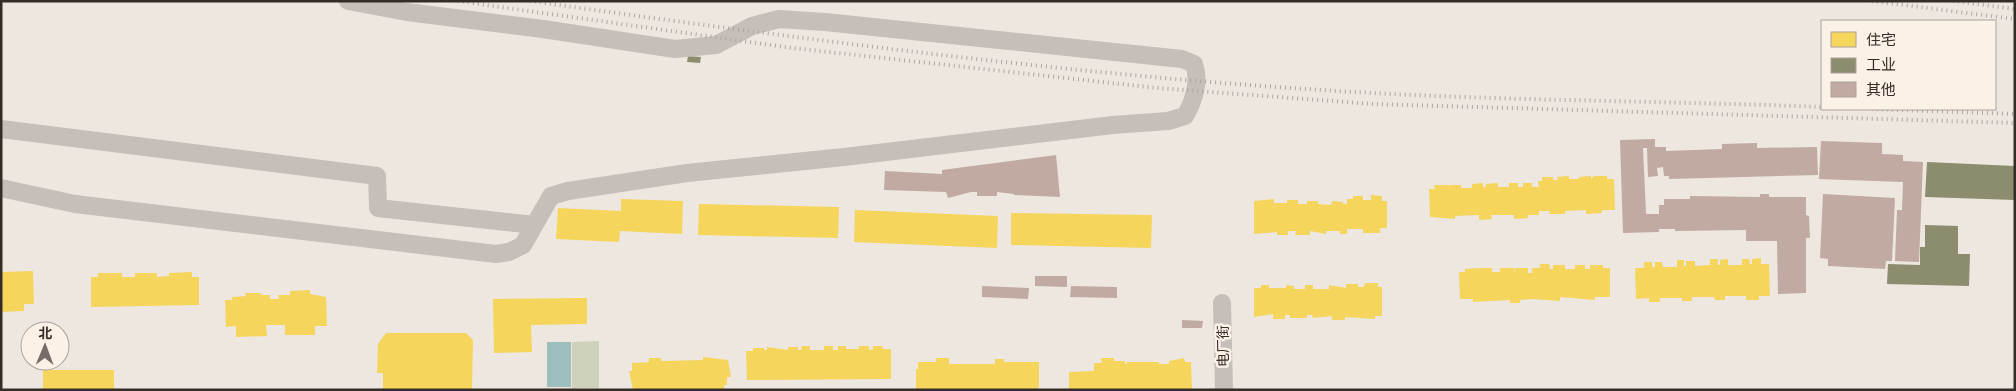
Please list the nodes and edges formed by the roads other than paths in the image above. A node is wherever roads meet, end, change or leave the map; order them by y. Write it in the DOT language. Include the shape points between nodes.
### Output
graph roads {
  1 [pos="348,1"];
  2 [pos="1,129"];
  3 [pos="1,188"];
  4 [pos="534,225"];
  5 [pos="1222,303"];
  6 [pos="1224,390"];
  1 -- 4 [label="street" via="675,49 716,46 752,26 779,19 825,22 1182,60 1194,64 1198,74 1192,105 1185,116 1168,121 1114,124 687,173 568,191 552,196"];
  2 -- 4 [label="street" via="376,176 378,208"];
  3 -- 4 [label="street" via="75,204 496,254 523,245"];
  5 -- 6 [label="street, 电厂街"];
}
